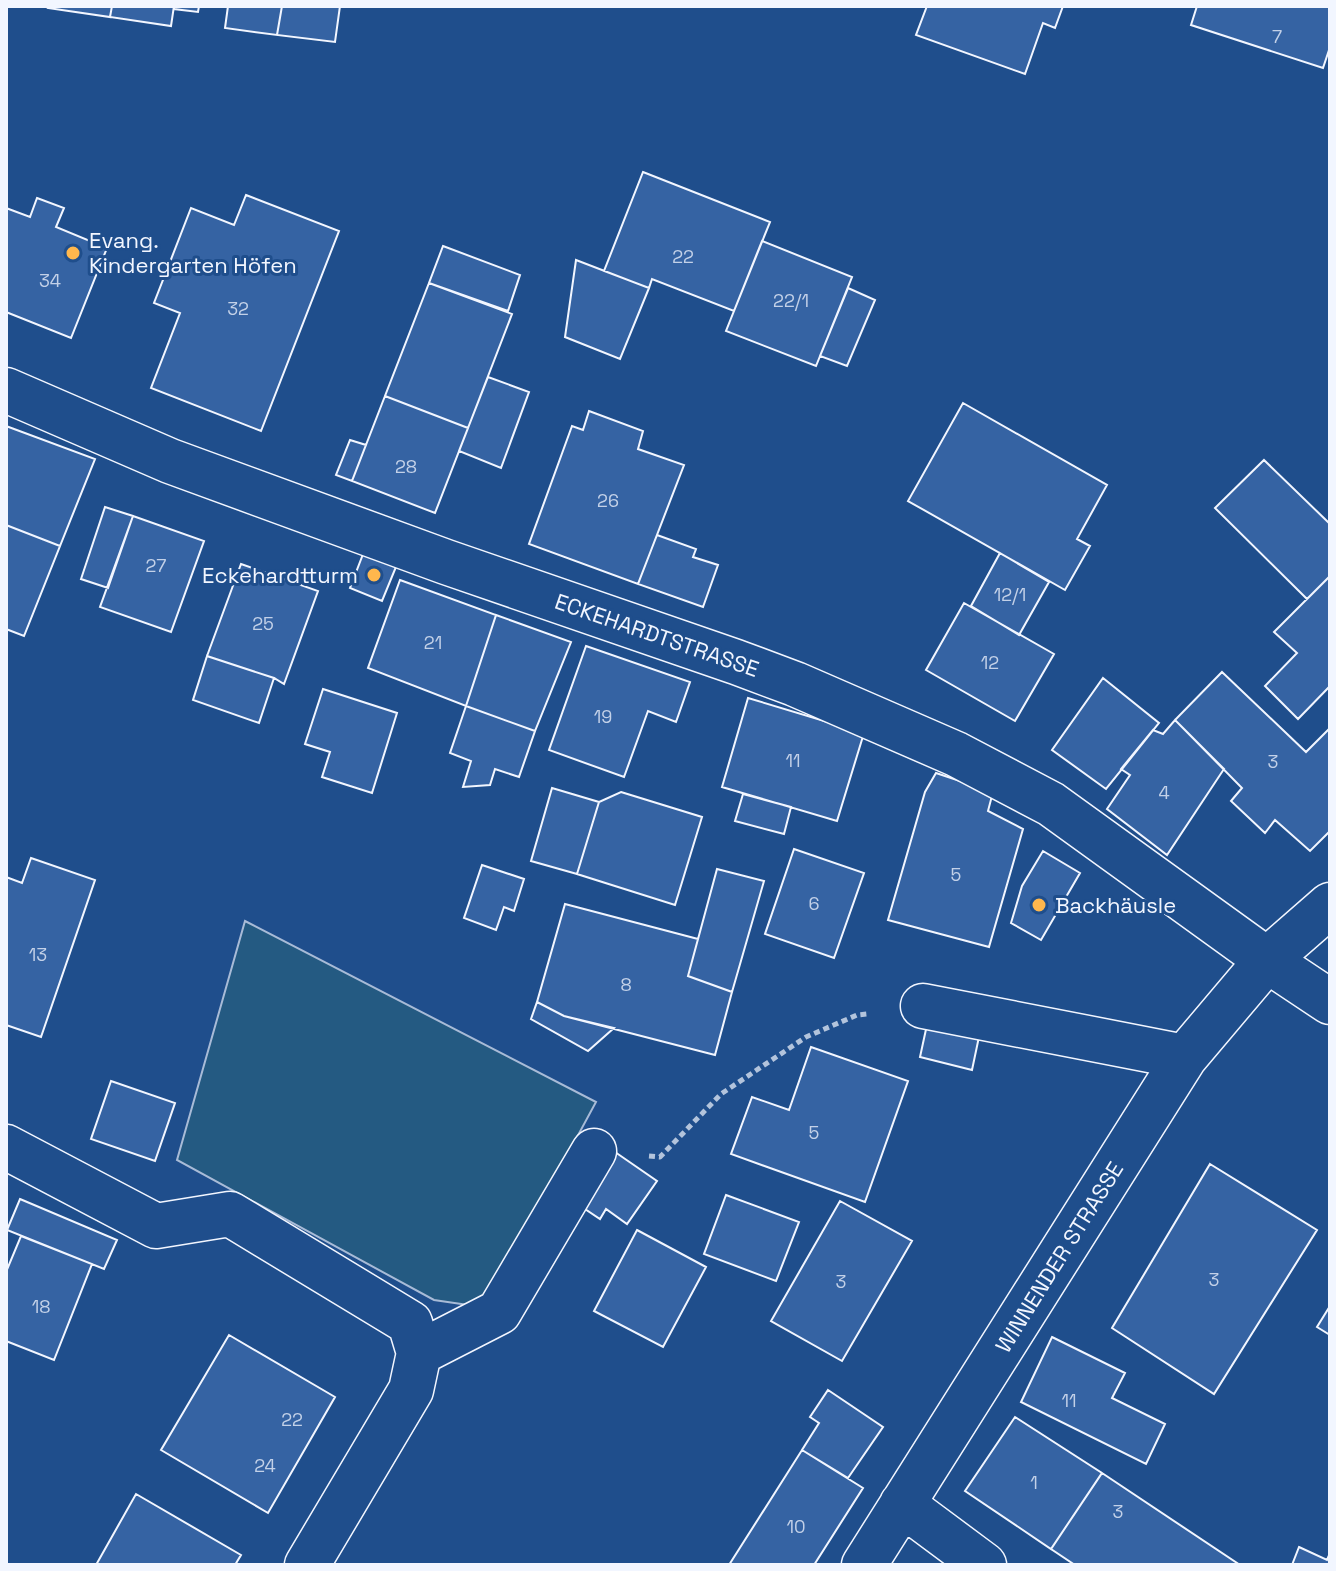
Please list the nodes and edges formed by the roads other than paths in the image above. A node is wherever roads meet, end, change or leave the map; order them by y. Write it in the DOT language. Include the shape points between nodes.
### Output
graph roads {
  1 [pos="6,390"];
  2 [pos="1330,905"];
  3 [pos="1267,960"];
  4 [pos="1330,1002"];
  5 [pos="923,1006"];
  6 [pos="1185,1057"];
  7 [pos="6,1147"];
  8 [pos="594,1151"];
  9 [pos="419,1353"];
  10 [pos="902,1504"];
  11 [pos="307,1565"];
  12 [pos="864,1565"];
  13 [pos="984,1565"];
  1 -- 3 [label="street, ECKEHARDTSTRASSE" via="184,467 780,678 956,754 1051,804"];
  2 -- 3 [label="street, WINNENDER STRASSE"];
  3 -- 4 [label="street, ECKEHARDTSTRASSE"];
  3 -- 6 [label="street, WINNENDER STRASSE"];
  5 -- 6 [label="street"];
  6 -- 10 [label="street, WINNENDER STRASSE"];
  7 -- 9 [label="street" via="156,1226 230,1214 410,1323"];
  8 -- 9 [label="street" via="499,1312"];
  9 -- 11 [label="street" via="411,1390"];
  10 -- 12 [label="street, WINNENDER STRASSE"];
  10 -- 13 [label="street"];
}
